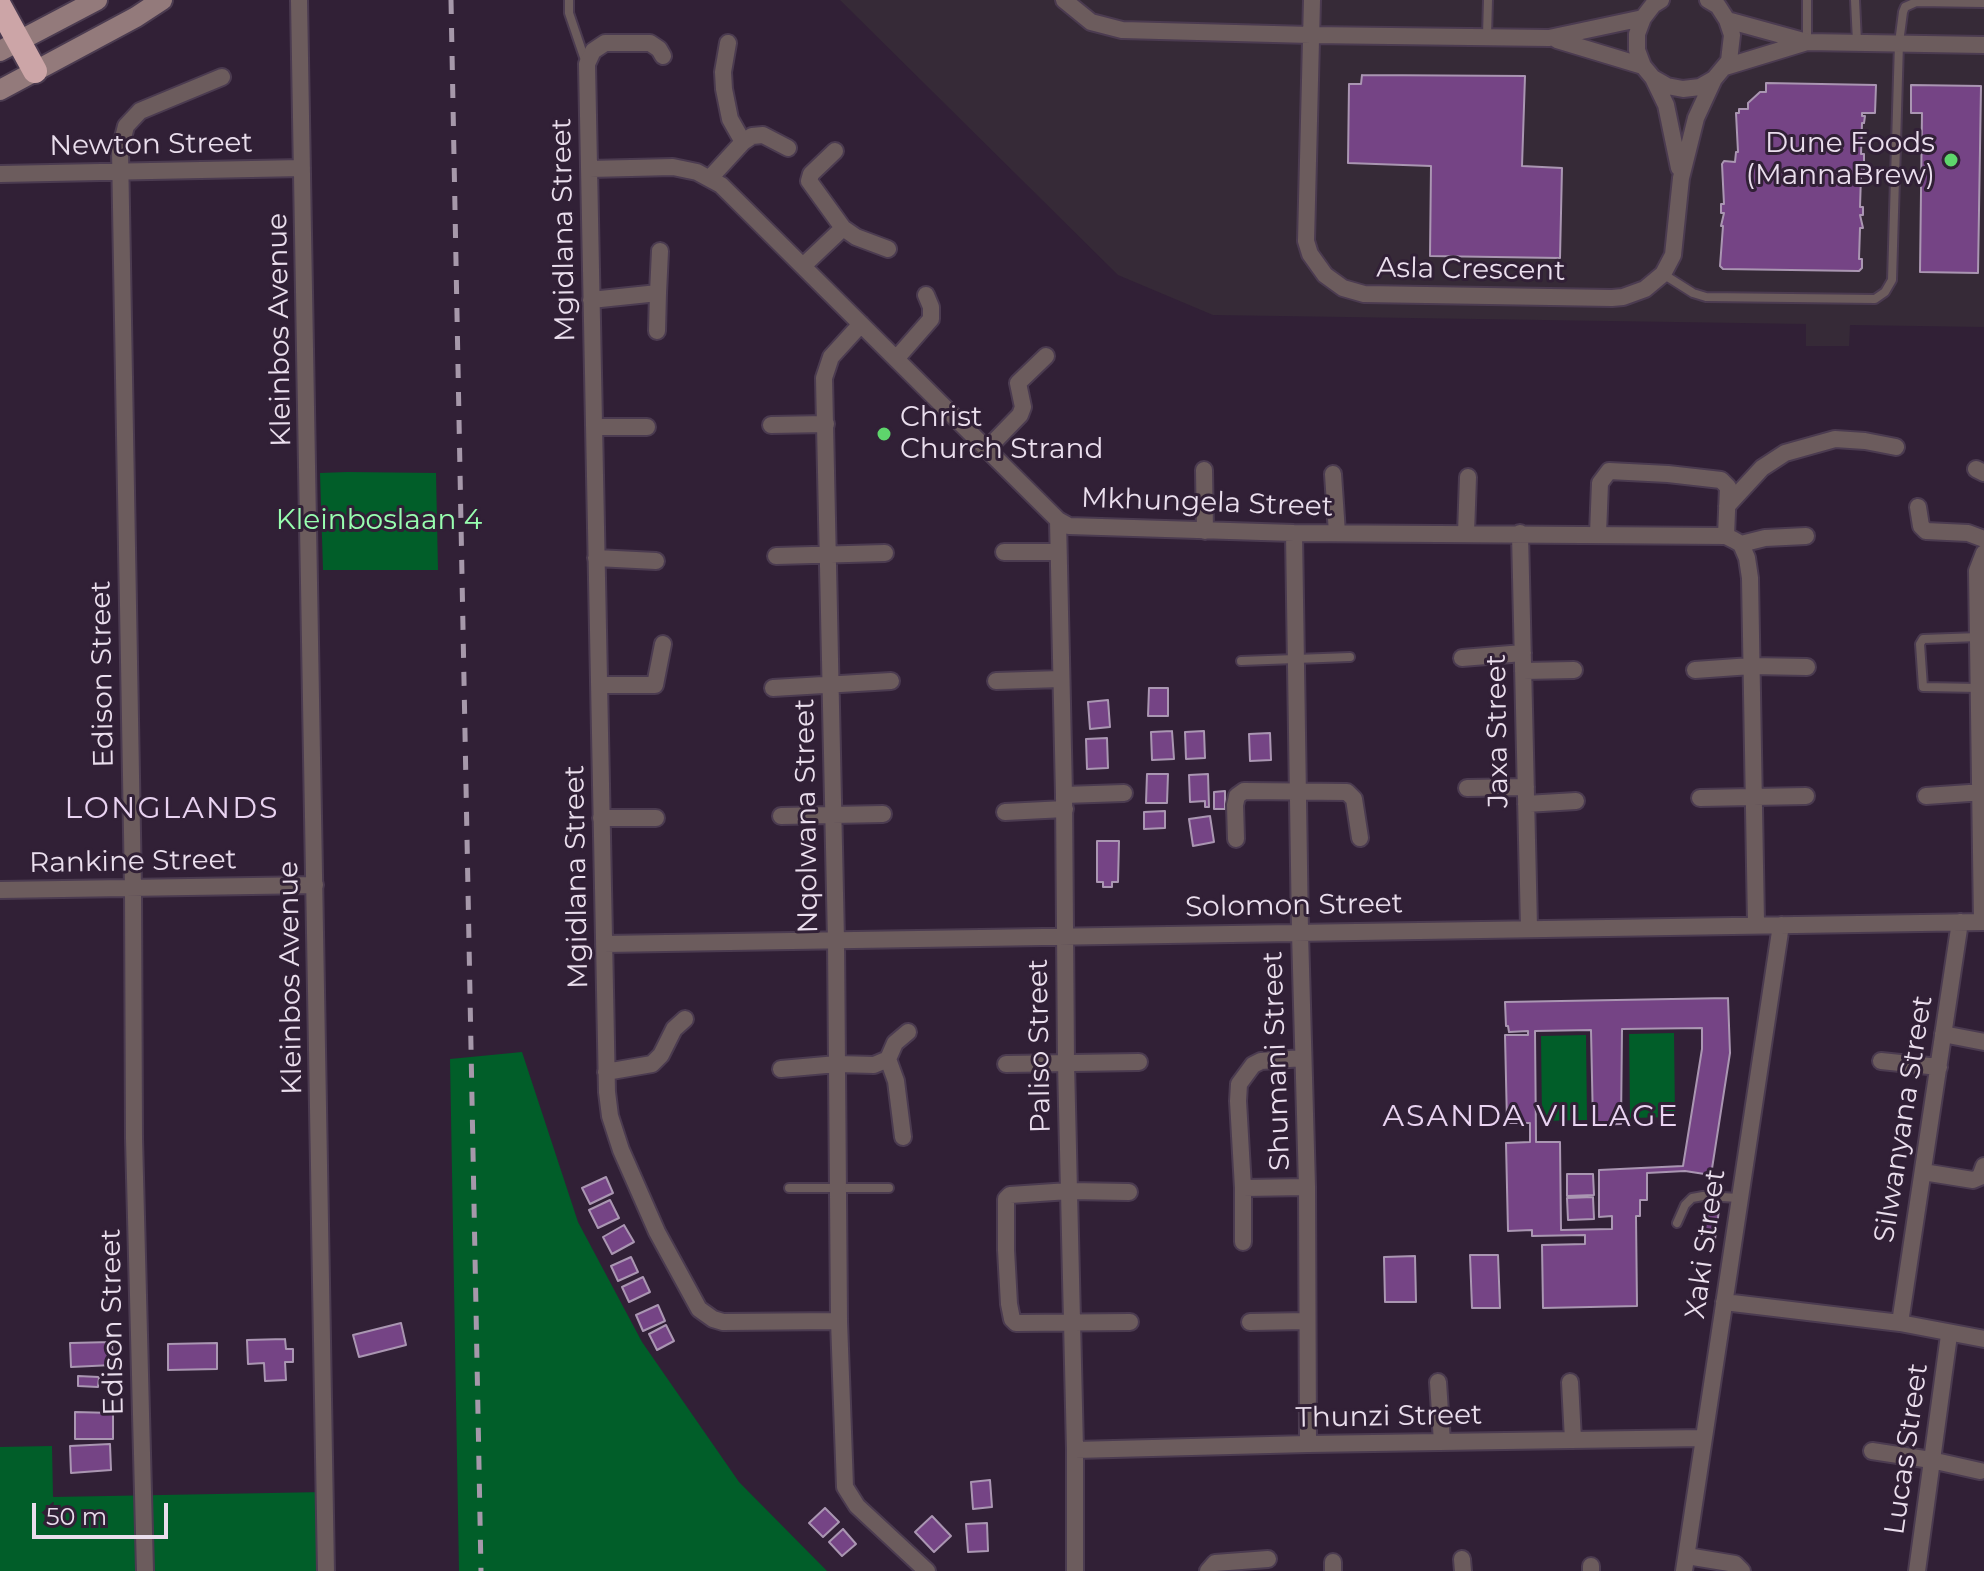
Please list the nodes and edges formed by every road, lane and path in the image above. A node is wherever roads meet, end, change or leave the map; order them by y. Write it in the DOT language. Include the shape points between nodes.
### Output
graph roads {
  1 [pos="97,0"];
  2 [pos="162,0"];
  3 [pos="299,0"];
  4 [pos="569,0"];
  5 [pos="1064,0"];
  6 [pos="1312,0"];
  7 [pos="1488,0"];
  8 [pos="1807,0"];
  9 [pos="1855,0"];
  10 [pos="1984,3"];
  11 [pos="1653,6"];
  12 [pos="1717,6"];
  13 [pos="0,7"];
  14 [pos="1311,35"];
  15 [pos="1487,36"];
  16 [pos="1549,38"];
  17 [pos="1805,42"];
  18 [pos="728,43"];
  19 [pos="1857,43"];
  20 [pos="1899,43"];
  21 [pos="1984,45"];
  22 [pos="9,46"];
  23 [pos="663,56"];
  24 [pos="587,64"];
  25 [pos="35,71"];
  26 [pos="1648,72"];
  27 [pos="1720,73"];
  28 [pos="222,77"];
  29 [pos="0,90"];
  30 [pos="743,142"];
  31 [pos="788,148"];
  32 [pos="835,151"];
  33 [pos="302,168"];
  34 [pos="589,169"];
  35 [pos="119,172"];
  36 [pos="0,174"];
  37 [pos="710,178"];
  38 [pos="1681,178"];
  39 [pos="843,228"];
  40 [pos="888,249"];
  41 [pos="660,251"];
  42 [pos="803,266"];
  43 [pos="1663,274"];
  44 [pos="658,293"];
  45 [pos="926,295"];
  46 [pos="591,300"];
  47 [pos="861,324"];
  48 [pos="657,331"];
  49 [pos="1046,356"];
  50 [pos="896,359"];
  51 [pos="826,424"];
  52 [pos="771,425"];
  53 [pos="594,427"];
  54 [pos="647,427"];
  55 [pos="1896,447"];
  56 [pos="987,449"];
  57 [pos="1204,470"];
  58 [pos="1333,474"];
  59 [pos="1468,477"];
  60 [pos="1727,506"];
  61 [pos="1918,507"];
  62 [pos="1058,520"];
  63 [pos="1205,531"];
  64 [pos="1294,533"];
  65 [pos="1337,533"];
  66 [pos="1466,533"];
  67 [pos="1520,533"];
  68 [pos="1598,534"];
  69 [pos="1806,536"];
  70 [pos="1984,539"];
  71 [pos="1733,540"];
  72 [pos="1004,552"];
  73 [pos="1058,552"];
  74 [pos="828,553"];
  75 [pos="885,553"];
  76 [pos="1984,553"];
  77 [pos="776,556"];
  78 [pos="596,558"];
  79 [pos="656,561"];
  80 [pos="1981,638"];
  81 [pos="663,644"];
  82 [pos="1523,653"];
  83 [pos="1350,657"];
  84 [pos="1462,658"];
  85 [pos="1295,659"];
  86 [pos="1241,661"];
  87 [pos="1751,666"];
  88 [pos="1807,667"];
  89 [pos="1574,670"];
  90 [pos="1695,670"];
  91 [pos="1523,671"];
  92 [pos="1061,679"];
  93 [pos="891,681"];
  94 [pos="996,681"];
  95 [pos="830,684"];
  96 [pos="599,685"];
  97 [pos="1981,687"];
  98 [pos="773,688"];
  99 [pos="1467,788"];
  100 [pos="1982,792"];
  101 [pos="1124,793"];
  102 [pos="1297,793"];
  103 [pos="1526,795"];
  104 [pos="1806,796"];
  105 [pos="1926,796"];
  106 [pos="1754,797"];
  107 [pos="1700,798"];
  108 [pos="1576,801"];
  109 [pos="1064,802"];
  110 [pos="1005,812"];
  111 [pos="883,814"];
  112 [pos="781,816"];
  113 [pos="833,817"];
  114 [pos="601,818"];
  115 [pos="656,818"];
  116 [pos="1360,838"];
  117 [pos="1236,839"];
  118 [pos="315,885"];
  119 [pos="133,889"];
  120 [pos="0,890"];
  121 [pos="1960,922"];
  122 [pos="1983,922"];
  123 [pos="1756,923"];
  124 [pos="1781,925"];
  125 [pos="1529,928"];
  126 [pos="1300,932"];
  127 [pos="1065,936"];
  128 [pos="836,940"];
  129 [pos="604,944"];
  130 [pos="685,1019"];
  131 [pos="908,1032"];
  132 [pos="1943,1034"];
  133 [pos="1984,1042"];
  134 [pos="1303,1058"];
  135 [pos="888,1059"];
  136 [pos="1881,1061"];
  137 [pos="1139,1062"];
  138 [pos="1066,1063"];
  139 [pos="837,1064"];
  140 [pos="1006,1064"];
  141 [pos="1939,1067"];
  142 [pos="781,1069"];
  143 [pos="606,1072"];
  144 [pos="903,1137"];
  145 [pos="1984,1166"];
  146 [pos="1923,1172"];
  147 [pos="1307,1187"];
  148 [pos="789,1188"];
  149 [pos="889,1188"];
  150 [pos="1243,1188"];
  151 [pos="837,1190"];
  152 [pos="1069,1191"];
  153 [pos="1129,1192"];
  154 [pos="1739,1198"];
  155 [pos="1677,1223"];
  156 [pos="1243,1242"];
  157 [pos="1724,1302"];
  158 [pos="839,1321"];
  159 [pos="1307,1321"];
  160 [pos="1130,1322"];
  161 [pos="1250,1322"];
  162 [pos="1072,1323"];
  163 [pos="1900,1323"];
  164 [pos="1949,1335"];
  165 [pos="1984,1339"];
  166 [pos="1438,1382"];
  167 [pos="1570,1382"];
  168 [pos="1703,1438"];
  169 [pos="1573,1440"];
  170 [pos="1442,1442"];
  171 [pos="1308,1444"];
  172 [pos="1075,1450"];
  173 [pos="1872,1451"];
  174 [pos="1931,1460"];
  175 [pos="1980,1471"];
  176 [pos="1268,1559"];
  177 [pos="1686,1564"];
  178 [pos="145,1571"];
  179 [pos="326,1571"];
  180 [pos="927,1571"];
  181 [pos="1075,1571"];
  182 [pos="1208,1571"];
  183 [pos="1742,1571"];
  184 [pos="1917,1571"];
  1 -- 22 [label="main road"];
  2 -- 25 [label="main road"];
  3 -- 33 [label="street, Kleinbos Avenue"];
  4 -- 24 [label="lane, Mgidlana Street"];
  5 -- 14 [label="street" via="1084,18 1111,29"];
  6 -- 14 [label="street, Asla Crescent"];
  7 -- 15 [label="lane"];
  8 -- 17 [label="lane"];
  9 -- 19 [label="lane"];
  10 -- 20 [label="lane" via="1911,3 1903,12"];
  11 -- 16 [label="street"];
  11 -- 26 [label="street" via="1637,34"];
  12 -- 17 [label="street"];
  12 -- 27 [label="street" via="1732,35 1731,52"];
  13 -- 22 [label="highway"];
  14 -- 15 [label="street"];
  14 -- 43 [label="street, Asla Crescent" via="1305,228 1310,254 1334,282 1364,294 1612,298 1645,289"];
  15 -- 16 [label="street"];
  16 -- 26 [label="street"];
  17 -- 19 [label="street"];
  17 -- 27 [label="street"];
  18 -- 30 [label="street" via="724,89"];
  19 -- 20 [label="street"];
  20 -- 21 [label="street"];
  20 -- 43 [label="lane" via="1892,280 1885,292 1875,299 1706,297"];
  22 -- 25 [label="highway"];
  23 -- 24 [label="street" via="650,43 605,43"];
  24 -- 34 [label="street, Mgidlana Street"];
  25 -- 29 [label="main road"];
  26 -- 27 [label="street" via="1667,86 1683,89 1700,87"];
  26 -- 38 [label="street" via="1666,105"];
  27 -- 38 [label="street" via="1696,118"];
  28 -- 35 [label="street, Edison Street" via="140,111 122,137"];
  30 -- 31 [label="street" via="763,135"];
  30 -- 37 [label="street"];
  32 -- 39 [label="street" via="809,181"];
  33 -- 35 [label="street, Newton Street"];
  33 -- 118 [label="street, Kleinbos Avenue"];
  34 -- 37 [label="street, Mkhungela Street" via="673,167"];
  34 -- 46 [label="street, Mgidlana Street"];
  35 -- 36 [label="street, Newton Street"];
  35 -- 119 [label="street, Edison Street"];
  37 -- 42 [label="street, Mkhungela Street"];
  38 -- 43 [label="street" via="1676,244"];
  39 -- 40 [label="street"];
  39 -- 42 [label="street"];
  41 -- 44 [label="street"];
  42 -- 47 [label="street, Mkhungela Street"];
  44 -- 46 [label="street"];
  44 -- 48 [label="street"];
  45 -- 50 [label="street" via="931,319"];
  46 -- 53 [label="street, Mgidlana Street"];
  47 -- 50 [label="street, Mkhungela Street"];
  47 -- 51 [label="street, Nqolwana Street" via="828,362"];
  49 -- 56 [label="street" via="1018,383 1020,415"];
  50 -- 56 [label="street, Mkhungela Street"];
  51 -- 52 [label="street"];
  51 -- 74 [label="street, Nqolwana Street"];
  53 -- 54 [label="street"];
  53 -- 78 [label="street, Mgidlana Street"];
  55 -- 60 [label="street" via="1835,439 1785,453 1762,468"];
  56 -- 62 [label="street, Mkhungela Street"];
  57 -- 63 [label="street"];
  58 -- 65 [label="street"];
  59 -- 66 [label="street"];
  60 -- 68 [label="street" via="1728,487 1721,480 1609,471 1600,483"];
  60 -- 71 [label="street"];
  61 -- 70 [label="street" via="1926,531"];
  62 -- 63 [label="street, Mkhungela Street" via="1069,526"];
  62 -- 73 [label="street, Paliso Street"];
  63 -- 64 [label="street, Mkhungela Street"];
  64 -- 65 [label="street, Mkhungela Street"];
  64 -- 85 [label="street, Shumani Street"];
  65 -- 66 [label="street, Mkhungela Street"];
  66 -- 67 [label="street, Mkhungela Street"];
  67 -- 68 [label="street, Mkhungela Street"];
  67 -- 82 [label="street, Jaxa Street"];
  68 -- 71 [label="street, Mkhungela Street"];
  69 -- 71 [label="street, Mkhungela Street"];
  71 -- 87 [label="street" via="1747,558 1750,578"];
  72 -- 73 [label="street"];
  73 -- 92 [label="street, Paliso Street"];
  74 -- 75 [label="street"];
  74 -- 77 [label="street"];
  74 -- 95 [label="street, Nqolwana Street"];
  76 -- 80 [label="street" via="1977,571"];
  78 -- 79 [label="street"];
  78 -- 96 [label="street, Mgidlana Street"];
  80 -- 97 [label="street"];
  80 -- 97 [label="lane" via="1923,639 1920,644 1923,687"];
  81 -- 96 [label="street" via="655,685"];
  82 -- 84 [label="street"];
  82 -- 91 [label="street, Jaxa Street"];
  83 -- 85 [label="lane"];
  85 -- 86 [label="lane"];
  85 -- 102 [label="street, Shumani Street"];
  87 -- 88 [label="street"];
  87 -- 90 [label="street"];
  87 -- 106 [label="street"];
  89 -- 91 [label="street"];
  91 -- 103 [label="street, Jaxa Street"];
  92 -- 94 [label="street"];
  92 -- 109 [label="street, Paliso Street"];
  93 -- 95 [label="street"];
  95 -- 98 [label="street"];
  95 -- 113 [label="street, Nqolwana Street"];
  96 -- 114 [label="street, Mgidlana Street"];
  97 -- 100 [label="street"];
  99 -- 103 [label="street"];
  100 -- 105 [label="street"];
  100 -- 122 [label="street"];
  101 -- 109 [label="street"];
  102 -- 116 [label="street" via="1351,794"];
  102 -- 117 [label="street" via="1240,793"];
  102 -- 126 [label="street, Shumani Street"];
  103 -- 108 [label="street"];
  103 -- 125 [label="street, Jaxa Street"];
  104 -- 106 [label="street"];
  106 -- 107 [label="street"];
  106 -- 123 [label="street"];
  109 -- 110 [label="street"];
  109 -- 127 [label="street, Paliso Street"];
  111 -- 113 [label="street"];
  112 -- 113 [label="street"];
  113 -- 128 [label="street, Nqolwana Street"];
  114 -- 115 [label="street"];
  114 -- 129 [label="street, Mgidlana Street"];
  118 -- 119 [label="street, Rankine Street"];
  118 -- 179 [label="street, Kleinbos Avenue"];
  119 -- 120 [label="street, Rankine Street"];
  119 -- 178 [label="street, Edison Street"];
  121 -- 122 [label="street, Solomon Street"];
  121 -- 124 [label="street, Solomon Street"];
  121 -- 132 [label="street, Silwanyana Street"];
  123 -- 124 [label="street, Solomon Street"];
  123 -- 125 [label="street, Solomon Street"];
  124 -- 154 [label="street, Xaki Street"];
  125 -- 126 [label="street, Solomon Street"];
  126 -- 127 [label="street, Solomon Street"];
  126 -- 134 [label="street, Shumani Street"];
  127 -- 128 [label="street, Solomon Street"];
  127 -- 138 [label="street, Paliso Street"];
  128 -- 129 [label="street, Solomon Street"];
  128 -- 139 [label="street, Nqolwana Street"];
  129 -- 143 [label="street, Mgidlana Street"];
  130 -- 143 [label="street" via="652,1064"];
  131 -- 135 [label="street"];
  132 -- 133 [label="street"];
  132 -- 141 [label="street, Silwanyana Street"];
  134 -- 147 [label="street, Shumani Street"];
  134 -- 150 [label="street" via="1261,1061 1242,1078 1238,1101"];
  135 -- 139 [label="street" via="874,1065"];
  135 -- 144 [label="street"];
  136 -- 141 [label="street"];
  137 -- 138 [label="street"];
  138 -- 140 [label="street"];
  138 -- 152 [label="street, Paliso Street"];
  139 -- 142 [label="street"];
  139 -- 151 [label="street, Nqolwana Street"];
  141 -- 146 [label="street, Silwanyana Street"];
  143 -- 158 [label="street, Mgidlana Street" via="610,1116 621,1150 699,1309 723,1322"];
  145 -- 146 [label="street" via="1973,1180"];
  146 -- 163 [label="street, Silwanyana Street"];
  147 -- 150 [label="street"];
  147 -- 159 [label="street, Shumani Street"];
  148 -- 151 [label="lane"];
  149 -- 151 [label="lane"];
  150 -- 156 [label="street"];
  151 -- 158 [label="street, Nqolwana Street"];
  152 -- 153 [label="street"];
  152 -- 162 [label="street, Paliso Street"];
  152 -- 162 [label="street" via="1007,1197 1006,1250 1012,1319 1021,1324"];
  154 -- 155 [label="lane" via="1692,1198"];
  154 -- 157 [label="street, Xaki Street"];
  157 -- 163 [label="street"];
  157 -- 168 [label="street, Xaki Street"];
  158 -- 180 [label="street" via="845,1487 857,1506"];
  159 -- 161 [label="street"];
  159 -- 171 [label="street, Shumani Street"];
  160 -- 162 [label="street"];
  162 -- 172 [label="street, Paliso Street"];
  163 -- 164 [label="street"];
  164 -- 165 [label="street"];
  164 -- 174 [label="street, Lucas Street"];
  166 -- 170 [label="street"];
  167 -- 169 [label="street"];
  168 -- 169 [label="street, Thunzi Street"];
  168 -- 177 [label="street, Xaki Street"];
  169 -- 170 [label="street, Thunzi Street"];
  170 -- 171 [label="street, Thunzi Street"];
  171 -- 172 [label="street, Thunzi Street"];
  172 -- 181 [label="street, Paliso Street"];
  173 -- 174 [label="street"];
  174 -- 175 [label="street"];
  174 -- 184 [label="street, Lucas Street"];
  176 -- 182 [label="street" via="1215,1563"];
  177 -- 183 [label="street" via="1735,1564"];
}
